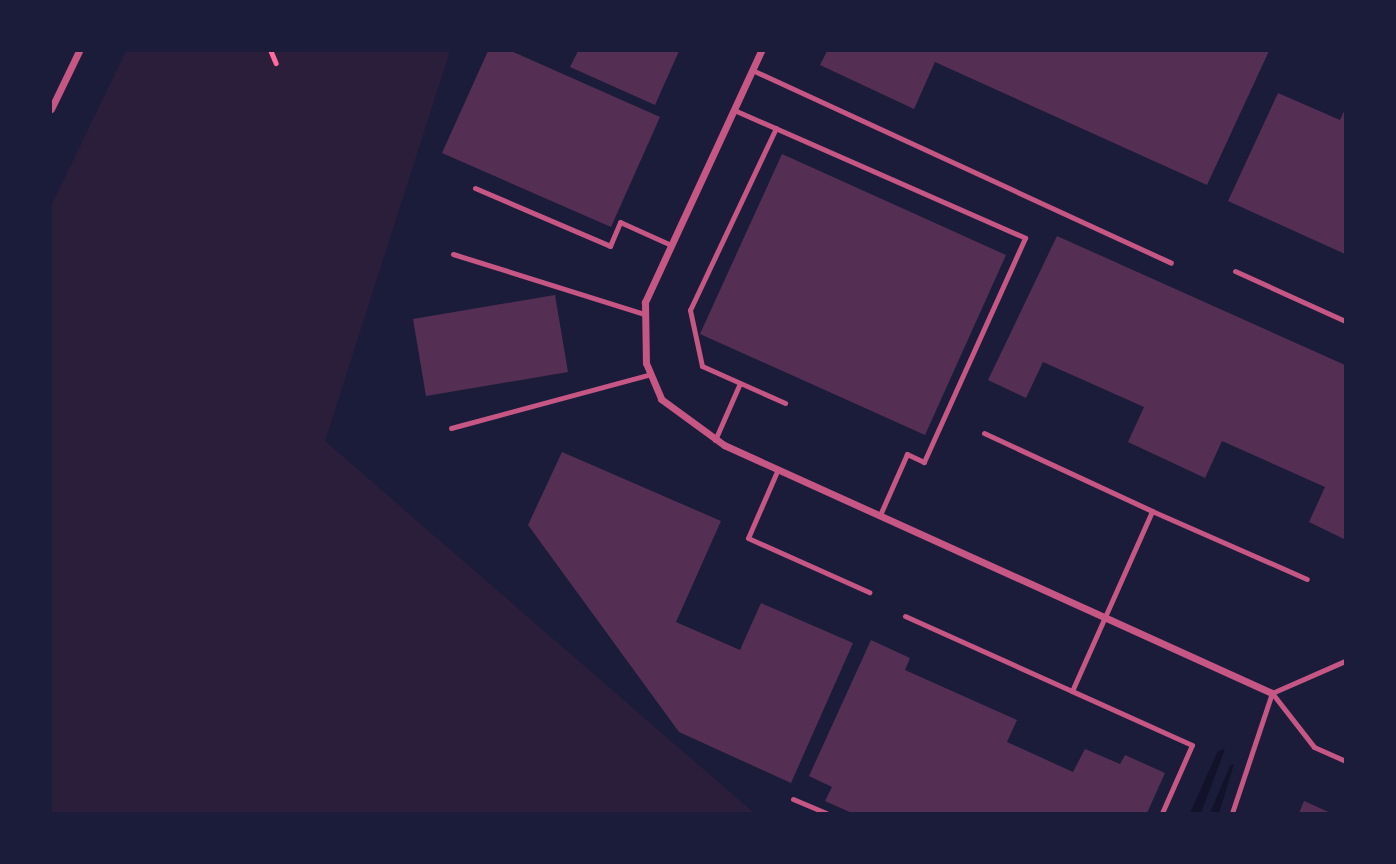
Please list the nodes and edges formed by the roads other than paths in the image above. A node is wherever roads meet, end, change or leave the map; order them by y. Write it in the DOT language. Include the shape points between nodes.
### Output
graph roads {
  1 [pos="79,51"];
  2 [pos="761,51"];
  3 [pos="752,70"];
  4 [pos="51,109"];
  5 [pos="734,110"];
  6 [pos="776,128"];
  7 [pos="475,188"];
  8 [pos="671,245"];
  9 [pos="453,254"];
  10 [pos="1171,263"];
  11 [pos="1235,271"];
  12 [pos="644,314"];
  13 [pos="1345,321"];
  14 [pos="651,374"];
  15 [pos="740,383"];
  16 [pos="785,403"];
  17 [pos="451,428"];
  18 [pos="984,433"];
  19 [pos="715,440"];
  20 [pos="778,469"];
  21 [pos="1152,511"];
  22 [pos="880,515"];
  23 [pos="1307,579"];
  24 [pos="869,592"];
  25 [pos="905,616"];
  26 [pos="1105,617"];
  27 [pos="1345,661"];
  28 [pos="1072,691"];
  29 [pos="1272,693"];
  30 [pos="1345,761"];
  31 [pos="793,799"];
  32 [pos="826,813"];
  33 [pos="1162,813"];
  34 [pos="1232,813"];
  1 -- 4 [label="street"];
  2 -- 3 [label="street"];
  3 -- 5 [label="street"];
  3 -- 10 [label="lane"];
  5 -- 6 [label="lane"];
  5 -- 8 [label="street"];
  6 -- 15 [label="lane" via="690,310 702,366"];
  6 -- 22 [label="lane" via="1025,238 924,462 907,454"];
  7 -- 8 [label="lane" via="610,246 620,222"];
  8 -- 12 [label="street"];
  9 -- 12 [label="lane"];
  11 -- 13 [label="lane"];
  12 -- 14 [label="street"];
  14 -- 17 [label="lane"];
  14 -- 19 [label="street" via="660,399"];
  15 -- 16 [label="lane"];
  15 -- 19 [label="lane"];
  18 -- 21 [label="lane"];
  19 -- 20 [label="street"];
  20 -- 22 [label="street"];
  20 -- 24 [label="lane" via="748,538"];
  21 -- 23 [label="lane"];
  21 -- 26 [label="lane"];
  22 -- 26 [label="street"];
  25 -- 28 [label="lane"];
  26 -- 28 [label="lane"];
  26 -- 29 [label="street"];
  27 -- 29 [label="lane"];
  28 -- 33 [label="lane" via="1192,745"];
  29 -- 30 [label="lane" via="1314,747"];
  29 -- 34 [label="lane"];
  31 -- 32 [label="lane"];
}
